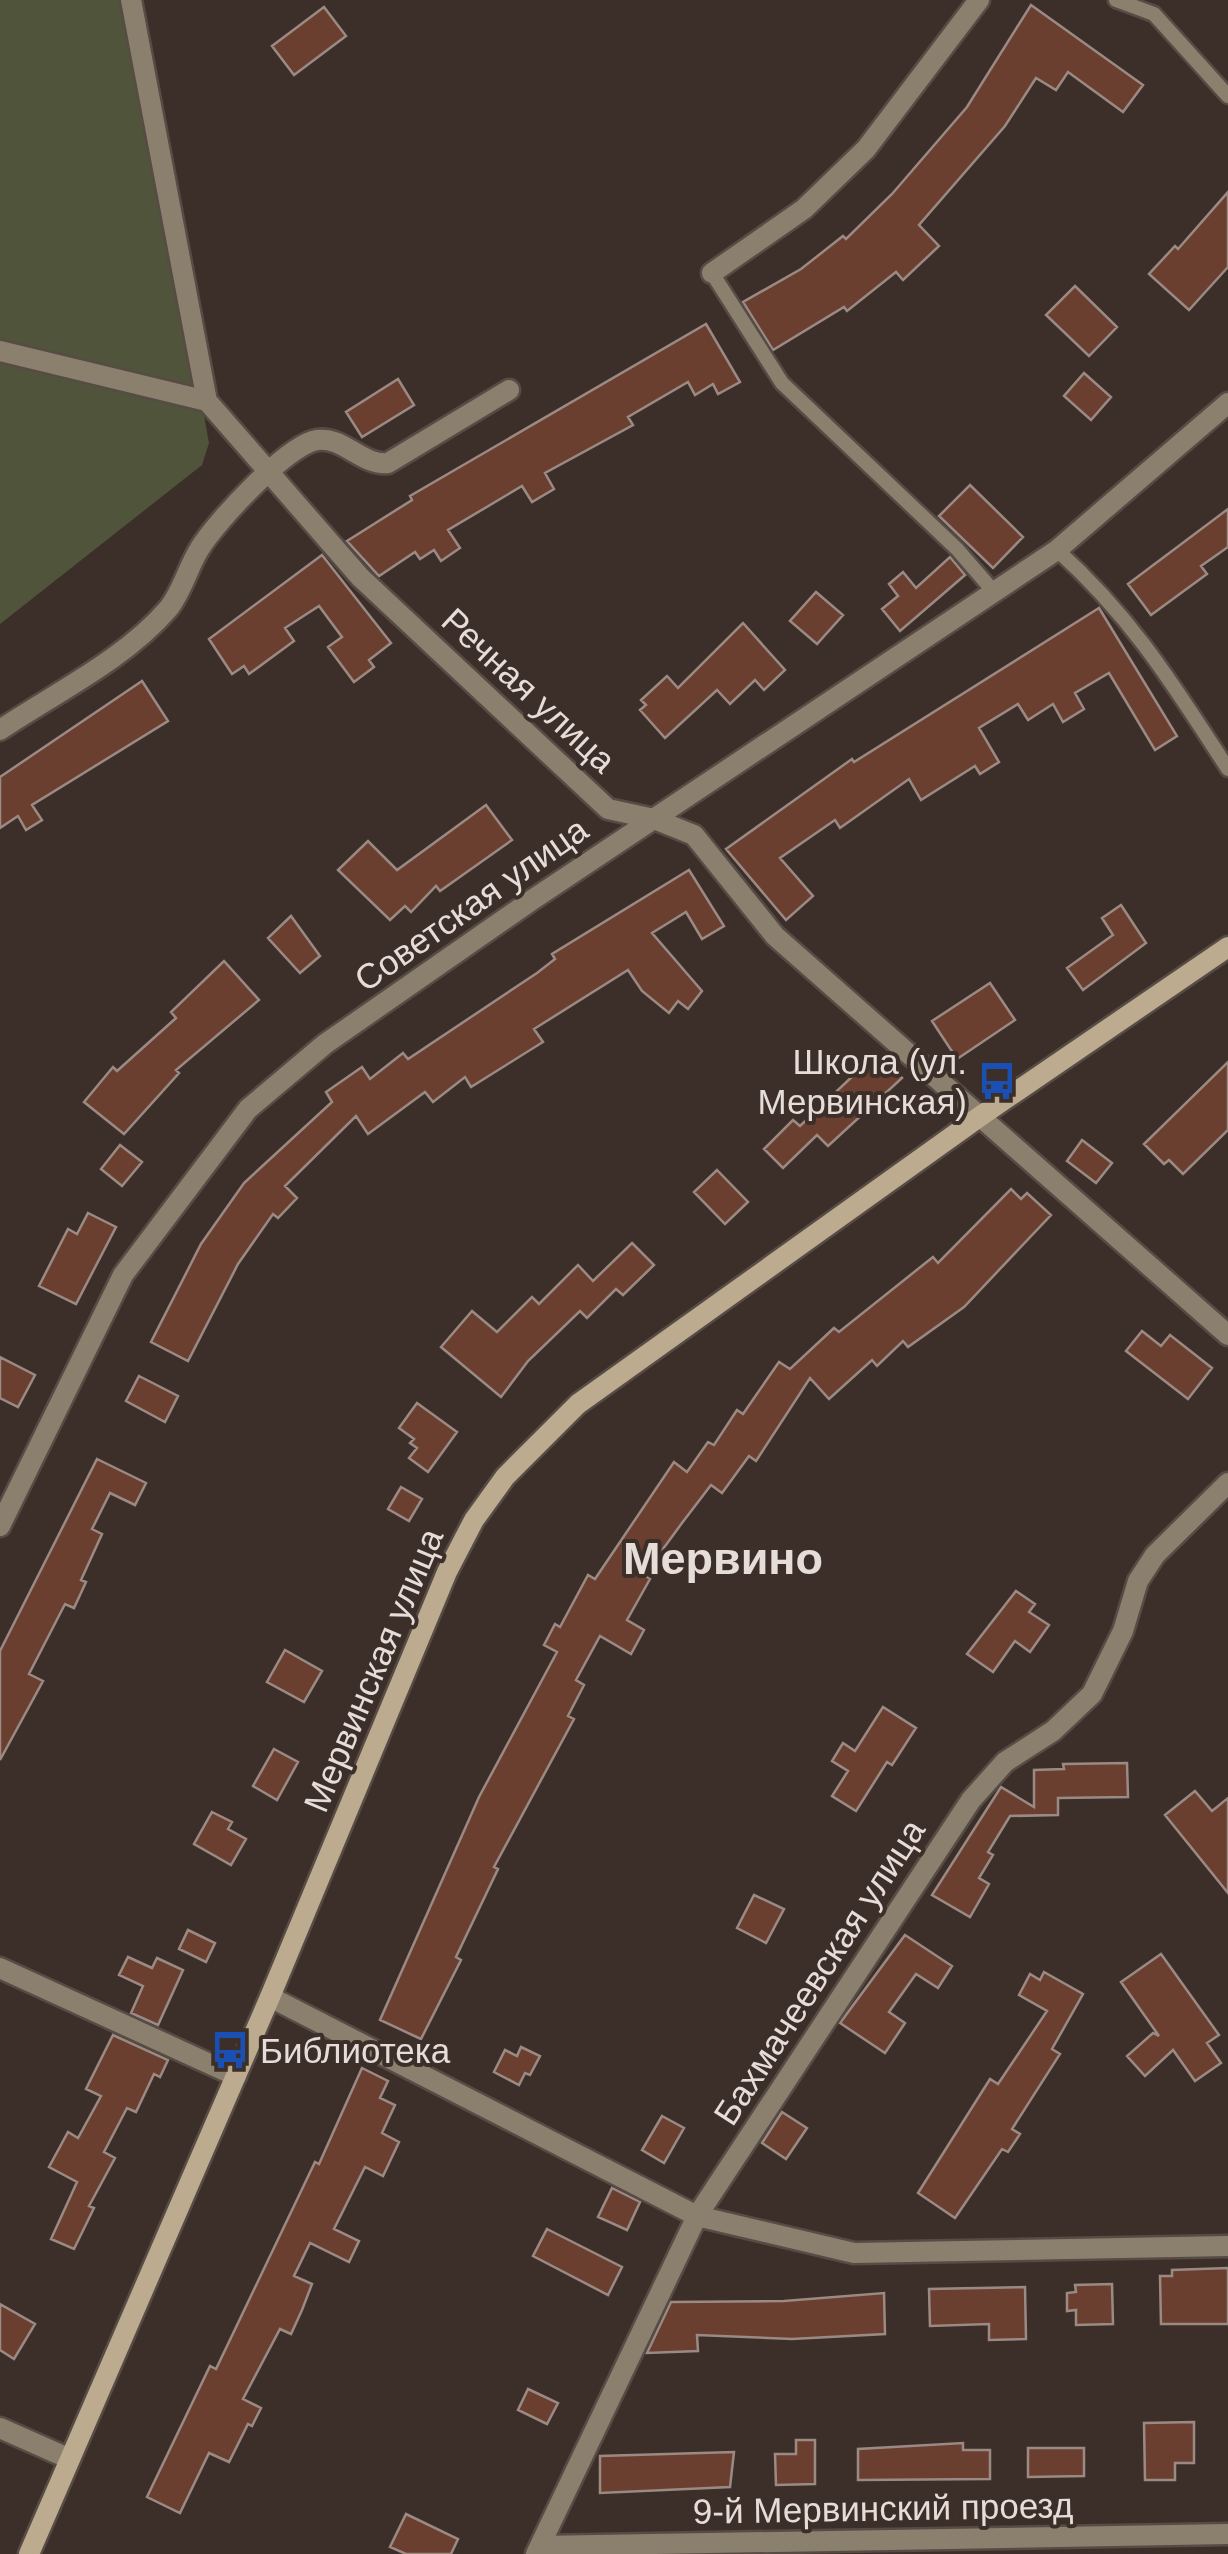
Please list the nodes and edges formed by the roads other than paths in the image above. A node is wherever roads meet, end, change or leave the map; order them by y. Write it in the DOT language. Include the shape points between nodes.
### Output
graph roads {
  1 [pos="131,0"];
  2 [pos="979,0"];
  3 [pos="1116,0"];
  4 [pos="1228,96"];
  5 [pos="712,273"];
  6 [pos="0,351"];
  7 [pos="509,390"];
  8 [pos="208,401"];
  9 [pos="1228,403"];
  10 [pos="268,472"];
  11 [pos="1057,550"];
  12 [pos="995,593"];
  13 [pos="0,730"];
  14 [pos="1228,769"];
  15 [pos="654,819"];
  16 [pos="1228,948"];
  17 [pos="982,1114"];
  18 [pos="1228,1335"];
  19 [pos="1228,1483"];
  20 [pos="0,1526"];
  21 [pos="0,1968"];
  22 [pos="270,1996"];
  23 [pos="236,2076"];
  24 [pos="697,2216"];
  25 [pos="1228,2246"];
  26 [pos="0,2428"];
  27 [pos="70,2458"];
  28 [pos="1228,2534"];
  29 [pos="538,2550"];
  30 [pos="29,2554"];
  1 -- 8 [label="street, Речная улица"];
  2 -- 5 [label="street" via="866,149 804,210"];
  3 -- 4 [label="lane" via="1154,14"];
  5 -- 12 [label="lane" via="782,383"];
  6 -- 8 [label="street"];
  7 -- 10 [label="street" via="388,463 317,440"];
  8 -- 10 [label="street, Речная улица"];
  9 -- 11 [label="street, Советская улица"];
  10 -- 13 [label="street" via="202,544 171,606 142,636"];
  10 -- 15 [label="street, Речная улица" via="360,577 608,809"];
  11 -- 12 [label="street, Советская улица"];
  11 -- 14 [label="lane" via="1144,638"];
  12 -- 15 [label="street, Советская улица"];
  15 -- 17 [label="street, Речная улица" via="694,835 775,936"];
  15 -- 20 [label="street, Советская улица" via="325,1044 248,1109 123,1275"];
  16 -- 17 [label="street, Мервинская улица"];
  17 -- 18 [label="street, Речная улица"];
  17 -- 22 [label="street, Мервинская улица" via="578,1404 505,1477 447,1572"];
  19 -- 24 [label="street, Бахмачеевская улица" via="1138,1581 1092,1694 1053,1731 1005,1762 971,1800"];
  21 -- 23 [label="street"];
  22 -- 23 [label="street, Мервинская улица"];
  22 -- 24 [label="street"];
  23 -- 27 [label="street, Мервинская улица"];
  24 -- 25 [label="street" via="854,2253"];
  24 -- 29 [label="street, Бахмачеевская улица"];
  26 -- 27 [label="street"];
  27 -- 30 [label="street, Мервинская улица"];
  28 -- 29 [label="street, 9-й Мервинский проезд"];
}
